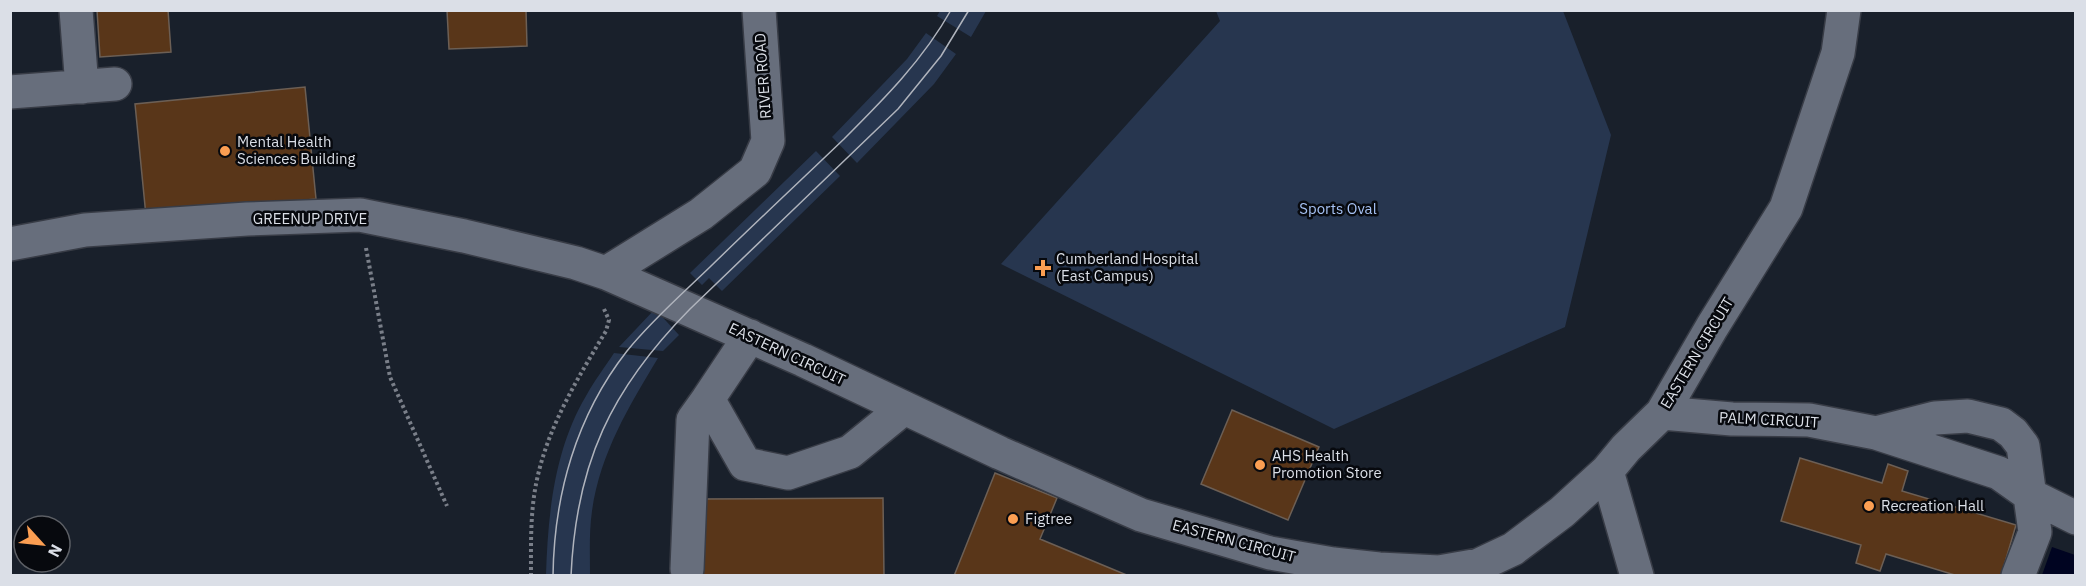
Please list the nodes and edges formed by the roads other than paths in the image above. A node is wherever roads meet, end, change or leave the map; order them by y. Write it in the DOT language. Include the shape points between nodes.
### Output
graph roads {
  1 [pos="76,10"];
  2 [pos="759,10"];
  3 [pos="1844,10"];
  4 [pos="115,84"];
  5 [pos="82,87"];
  6 [pos="10,92"];
  7 [pos="10,244"];
  8 [pos="606,273"];
  9 [pos="750,336"];
  10 [pos="708,399"];
  11 [pos="904,408"];
  12 [pos="1662,413"];
  13 [pos="1876,433"];
  14 [pos="1606,471"];
  15 [pos="2030,495"];
  16 [pos="2076,518"];
  17 [pos="687,569"];
  18 [pos="1637,576"];
  19 [pos="2018,576"];
  1 -- 5 [label="lane"];
  2 -- 8 [label="lane, RIVER ROAD" via="768,141 755,171 700,214"];
  3 -- 12 [label="lane, EASTERN CIRCUIT" via="1838,53 1786,208"];
  4 -- 5 [label="lane"];
  5 -- 6 [label="lane"];
  7 -- 8 [label="lane, GREENUP DRIVE" via="85,230 360,215 475,239"];
  8 -- 9 [label="lane, EASTERN CIRCUIT"];
  9 -- 10 [label="lane"];
  9 -- 11 [label="lane, EASTERN CIRCUIT"];
  10 -- 11 [label="lane" via="745,464 788,473 850,452"];
  10 -- 17 [label="lane" via="693,420"];
  11 -- 14 [label="lane, EASTERN CIRCUIT" via="1141,515 1270,553 1379,569 1439,572 1479,565 1513,549 1562,512"];
  12 -- 13 [label="lane, PALM CIRCUIT" via="1809,420"];
  12 -- 14 [label="lane, EASTERN CIRCUIT"];
  13 -- 15 [label="lane, PALM CIRCUIT" via="2000,472"];
  13 -- 15 [label="lane, PALM CIRCUIT" via="1935,418 1968,416 2001,424 2023,446"];
  14 -- 18 [label="lane"];
  15 -- 16 [label="lane"];
  15 -- 19 [label="lane, PALM CIRCUIT" via="2034,532"];
}
